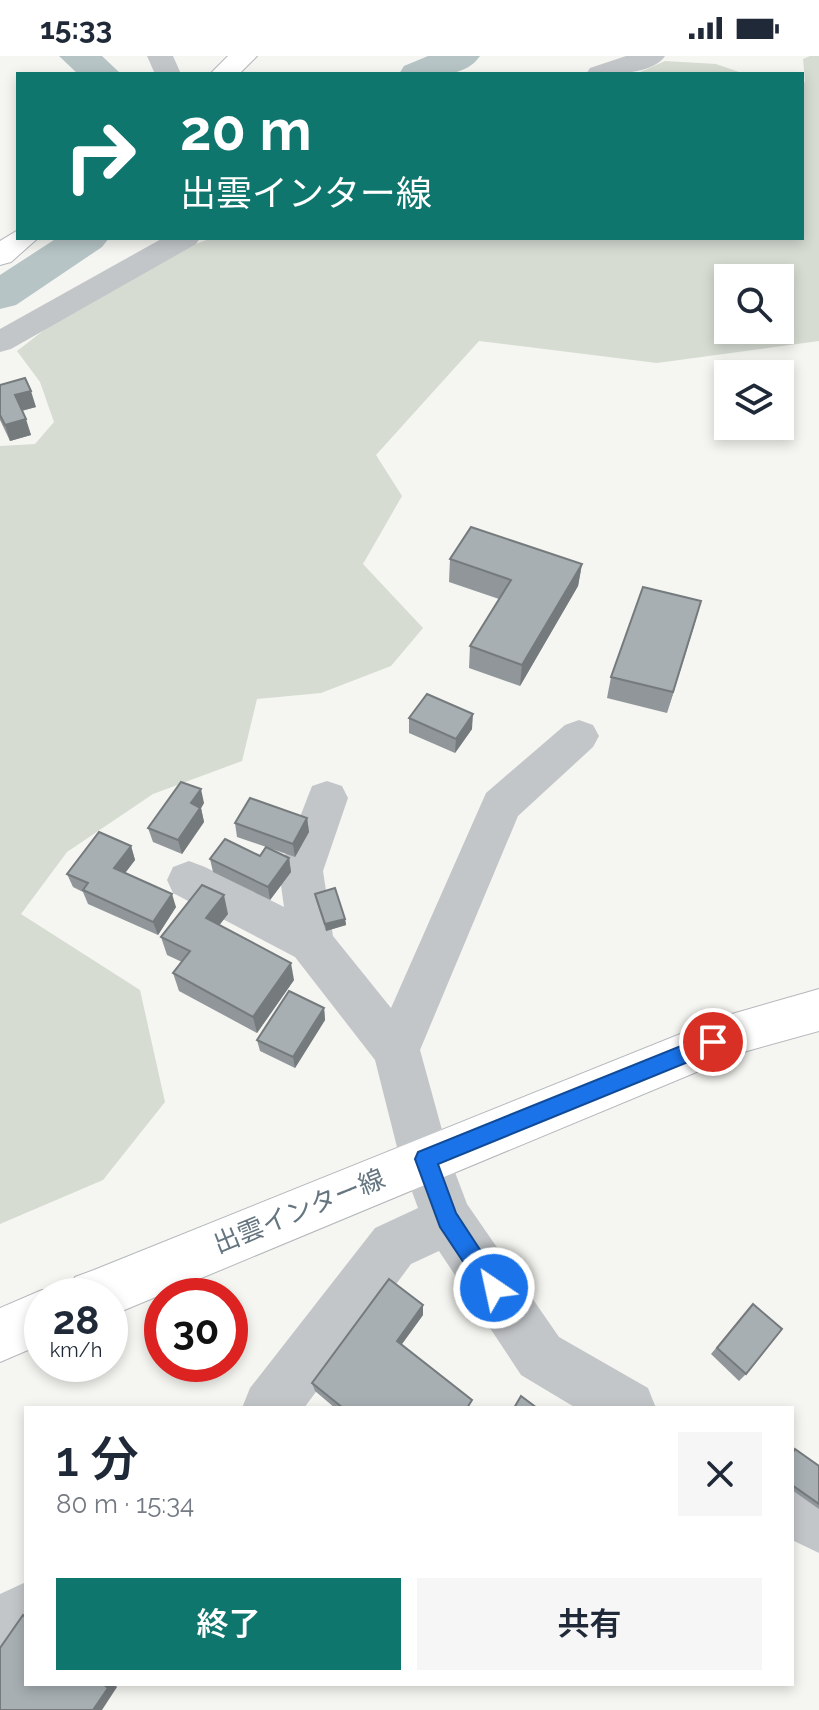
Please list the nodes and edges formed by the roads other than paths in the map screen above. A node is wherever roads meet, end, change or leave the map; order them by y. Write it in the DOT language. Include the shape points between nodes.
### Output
graph roads {
  1 [pos="244,56"];
  2 [pos="652,56"];
  3 [pos="225,72"];
  4 [pos="605,72"];
  5 [pos="20,240"];
  6 [pos="181,240"];
  7 [pos="0,256"];
  8 [pos="0,342"];
  9 [pos="579,736"];
  10 [pos="327,798"];
  11 [pos="189,880"];
  12 [pos="311,943"];
  13 [pos="819,1010"];
  14 [pos="396,1050"];
  15 [pos="425,1159"];
  16 [pos="448,1220"];
  17 [pos="128,1282"];
  18 [pos="24,1325"];
  19 [pos="0,1335"];
  20 [pos="272,1406"];
  21 [pos="625,1406"];
  22 [pos="794,1506"];
  23 [pos="819,1524"];
  24 [pos="24,1613"];
  25 [pos="0,1644"];
  1 -- 3 [label="main road"];
  2 -- 4 [label="street"];
  5 -- 7 [label="main road"];
  6 -- 8 [label="street"];
  9 -- 14 [label="street" via="501,805"];
  10 -- 12 [label="street" via="301,871"];
  11 -- 12 [label="street"];
  12 -- 14 [label="street"];
  13 -- 15 [label="main road, 出雲インター線" via="742,1031"];
  14 -- 15 [label="street"];
  15 -- 16 [label="street"];
  15 -- 17 [label="main road, 出雲インター線"];
  16 -- 20 [label="street" via="393,1246"];
  16 -- 21 [label="street" via="540,1356"];
  18 -- 19 [label="main road"];
  22 -- 23 [label="street"];
  24 -- 25 [label="street"];
}
